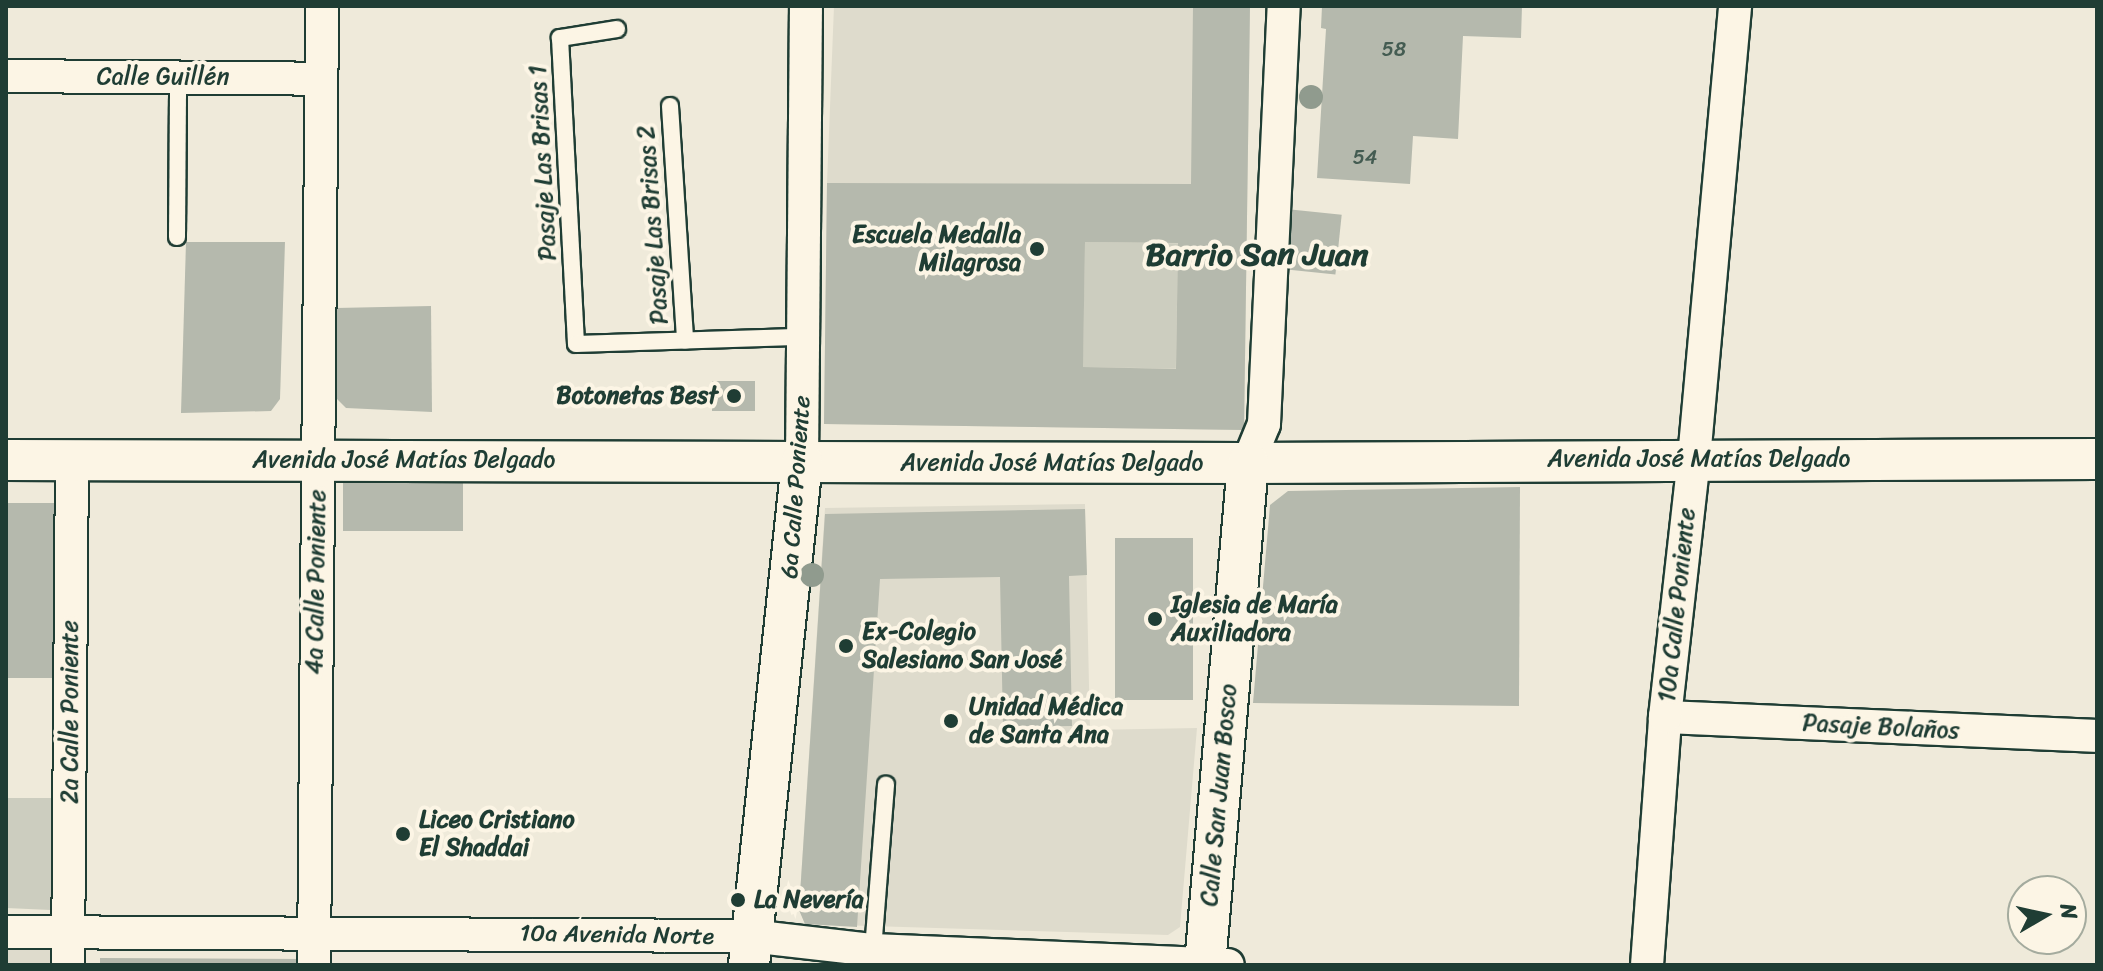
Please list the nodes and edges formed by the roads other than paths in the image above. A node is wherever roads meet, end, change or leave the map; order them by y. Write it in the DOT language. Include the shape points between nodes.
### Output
graph roads {
  1 [pos="322,6"];
  2 [pos="806,6"];
  3 [pos="1284,6"];
  4 [pos="1735,6"];
  5 [pos="617,29"];
  6 [pos="6,76"];
  7 [pos="178,77"];
  8 [pos="321,79"];
  9 [pos="670,106"];
  10 [pos="177,237"];
  11 [pos="803,337"];
  12 [pos="685,341"];
  13 [pos="1694,458"];
  14 [pos="317,459"];
  15 [pos="2097,459"];
  16 [pos="6,460"];
  17 [pos="72,460"];
  18 [pos="802,462"];
  19 [pos="1248,463"];
  20 [pos="1665,717"];
  21 [pos="2097,736"];
  22 [pos="886,785"];
  23 [pos="312,931"];
  24 [pos="6,932"];
  25 [pos="68,950"];
  26 [pos="873,950"];
  27 [pos="749,951"];
  28 [pos="1205,964"];
  29 [pos="314,965"];
  30 [pos="1228,965"];
  31 [pos="1647,965"];
  1 -- 8 [label="street, 4a Calle Poniente"];
  2 -- 11 [label="street, 6a Calle Poniente"];
  3 -- 19 [label="street, Calle San Juan Bosco" via="1264,424"];
  4 -- 13 [label="street, 10a Calle Poniente"];
  5 -- 12 [label="lane, Pasaje Las Brisas 1" via="560,38 576,344"];
  6 -- 7 [label="street, Calle Guillén"];
  7 -- 8 [label="street, Calle Guillén"];
  7 -- 10 [label="lane"];
  8 -- 14 [label="street, 4a Calle Poniente"];
  9 -- 12 [label="lane, Pasaje Las Brisas 2"];
  11 -- 12 [label="lane"];
  11 -- 18 [label="street, 6a Calle Poniente"];
  13 -- 15 [label="street, Avenida José Matías Delgado"];
  13 -- 19 [label="street, Avenida José Matías Delgado"];
  13 -- 20 [label="street, 10a Calle Poniente"];
  14 -- 17 [label="street, Avenida José Matías Delgado"];
  14 -- 18 [label="street, Avenida José Matías Delgado"];
  14 -- 23 [label="street, 4a Calle Poniente"];
  16 -- 17 [label="street, Avenida José Matías Delgado"];
  17 -- 25 [label="street, 2a Calle Poniente"];
  18 -- 19 [label="street, Avenida José Matías Delgado"];
  18 -- 27 [label="street, 6a Calle Poniente"];
  19 -- 28 [label="street, Calle San Juan Bosco"];
  20 -- 21 [label="street, Pasaje Bolaños"];
  20 -- 31 [label="street, 10a Calle Poniente"];
  22 -- 26 [label="lane"];
  23 -- 25 [label="street, 10a Avenida Norte"];
  23 -- 27 [label="street, 10a Avenida Norte"];
  23 -- 29 [label="street, 4a Calle Poniente"];
  24 -- 25 [label="street, 10a Avenida Norte"];
  26 -- 27 [label="street, 10a Avenida Norte"];
  26 -- 28 [label="street, 10a Avenida Norte"];
  28 -- 30 [label="street, 10a Avenida Norte"];
}
